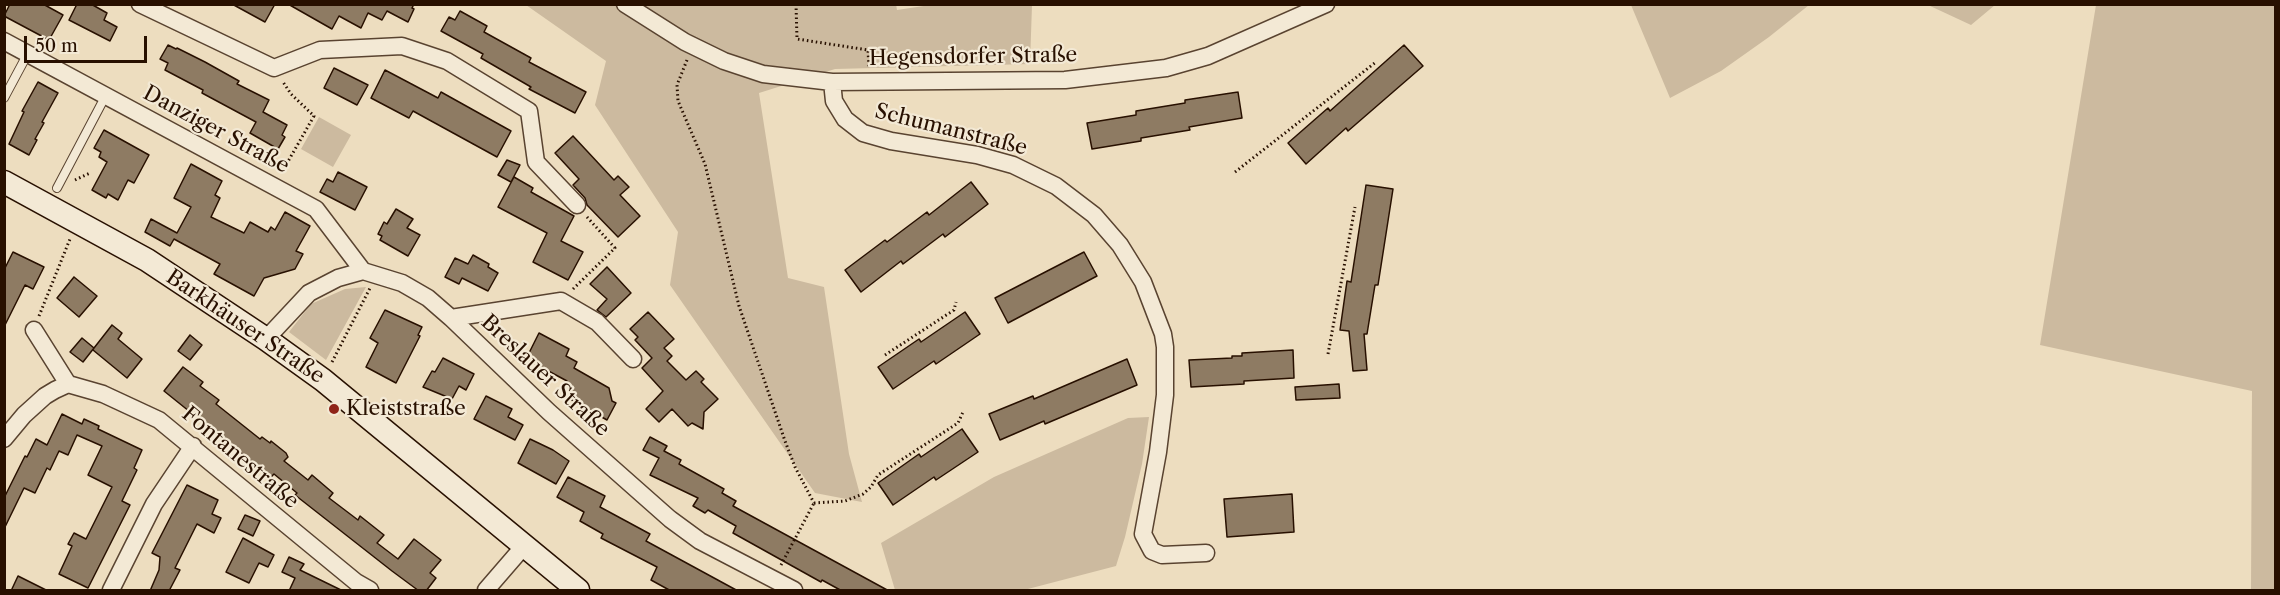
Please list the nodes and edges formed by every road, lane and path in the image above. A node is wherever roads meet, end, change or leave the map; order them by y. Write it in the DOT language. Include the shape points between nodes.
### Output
graph roads {
  1 [pos="140,4"];
  2 [pos="626,4"];
  3 [pos="796,4"];
  4 [pos="1326,4"];
  5 [pos="4,41"];
  6 [pos="694,47"];
  7 [pos="868,50"];
  8 [pos="27,55"];
  9 [pos="1377,62"];
  10 [pos="274,68"];
  11 [pos="832,82"];
  12 [pos="105,97"];
  13 [pos="4,98"];
  14 [pos="1235,172"];
  15 [pos="4,182"];
  16 [pos="274,186"];
  17 [pos="57,188"];
  18 [pos="577,205"];
  19 [pos="1355,207"];
  20 [pos="69,242"];
  21 [pos="370,273"];
  22 [pos="561,301"];
  23 [pos="956,302"];
  24 [pos="451,318"];
  25 [pos="34,330"];
  26 [pos="266,339"];
  27 [pos="1328,354"];
  28 [pos="885,355"];
  29 [pos="633,359"];
  30 [pos="323,380"];
  31 [pos="68,384"];
  32 [pos="963,412"];
  33 [pos="4,439"];
  34 [pos="192,446"];
  35 [pos="814,503"];
  36 [pos="524,546"];
  37 [pos="1206,553"];
  38 [pos="774,580"];
  39 [pos="111,591"];
  40 [pos="370,591"];
  41 [pos="486,591"];
  42 [pos="578,591"];
  43 [pos="794,591"];
  1 -- 10 [label="street"];
  2 -- 6 [label="street, Hegensdorfer Straße"];
  3 -- 7 [label="path" via="797,39"];
  4 -- 11 [label="street, Hegensdorfer Straße" via="1208,56 1166,68 1065,80"];
  5 -- 8 [label="street, Danziger Straße"];
  6 -- 11 [label="street, Hegensdorfer Straße" via="763,74"];
  6 -- 35 [label="path" via="680,75 678,101 705,164 739,306 785,441"];
  8 -- 12 [label="street, Danziger Straße"];
  8 -- 13 [label="lane"];
  9 -- 14 [label="path"];
  10 -- 16 [label="path" via="291,94 314,116"];
  10 -- 18 [label="street" via="320,50 402,46 447,61 529,111 536,162"];
  11 -- 37 [label="street, Schumanstraße" via="834,101 845,119 863,133 1013,165 1056,186 1094,215 1120,245 1143,282 1165,347 1165,395 1143,534 1152,551 1162,555"];
  12 -- 16 [label="street, Danziger Straße"];
  12 -- 17 [label="lane"];
  15 -- 26 [label="street, Barkhäuser Straße" via="147,260"];
  16 -- 21 [label="street, Danziger Straße" via="316,209"];
  18 -- 22 [label="path" via="615,248"];
  19 -- 27 [label="path"];
  20 -- 25 [label="path"];
  21 -- 24 [label="street, Breslauer Straße" via="410,288"];
  21 -- 26 [label="street" via="338,278 309,293"];
  21 -- 30 [label="path"];
  22 -- 24 [label="street"];
  22 -- 29 [label="street" via="597,322"];
  23 -- 28 [label="path" via="954,310"];
  24 -- 38 [label="street, Breslauer Straße" via="670,519"];
  25 -- 31 [label="street"];
  26 -- 30 [label="street, Barkhäuser Straße"];
  30 -- 36 [label="street, Barkhäuser Straße"];
  31 -- 33 [label="street" via="45,396"];
  31 -- 34 [label="street, Fontanestraße" via="142,411"];
  32 -- 35 [label="path" via="958,423 878,475 863,494 845,501"];
  34 -- 39 [label="street" via="154,504"];
  34 -- 40 [label="street, Fontanestraße"];
  35 -- 38 [label="path"];
  36 -- 41 [label="street"];
  36 -- 42 [label="street, Barkhäuser Straße"];
  38 -- 43 [label="street, Breslauer Straße"];
}
